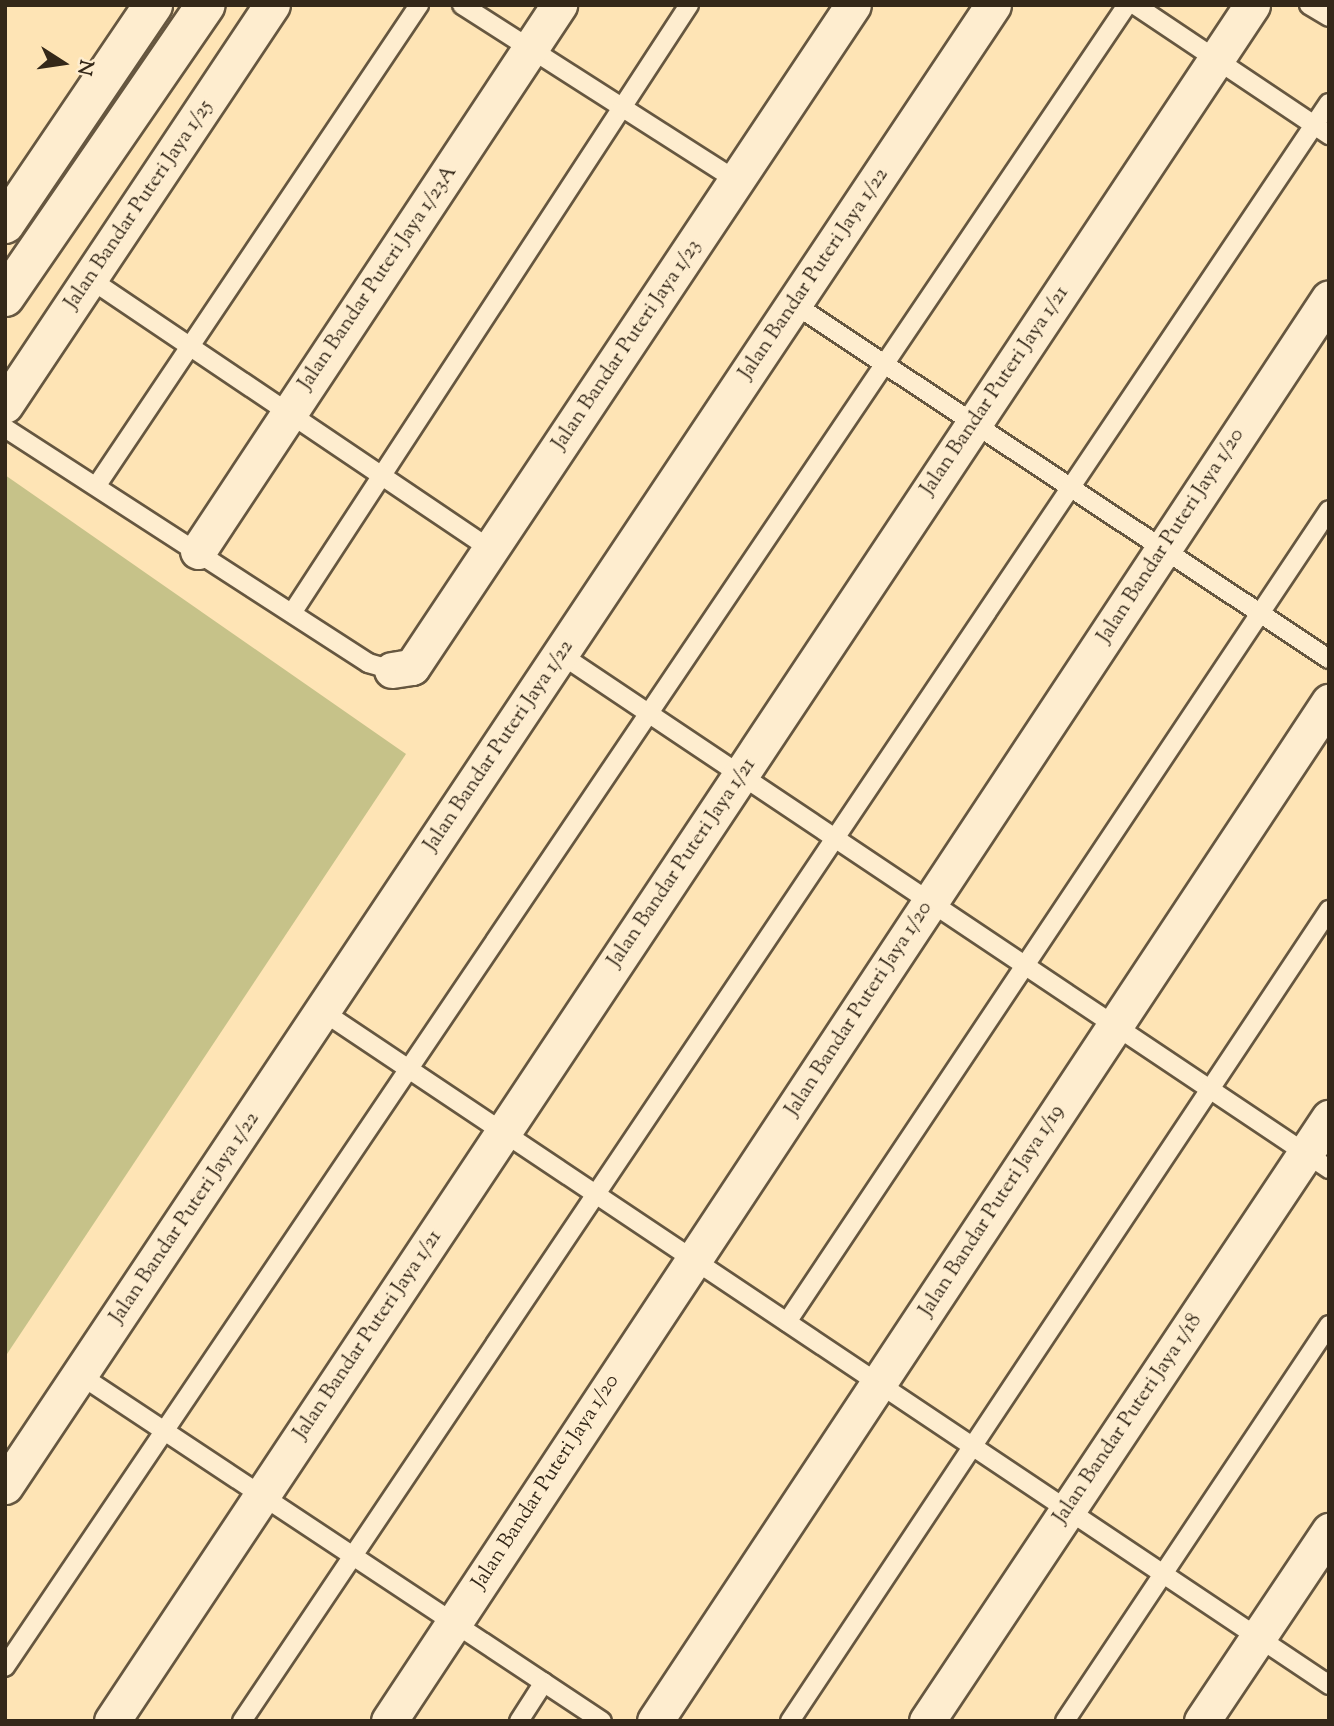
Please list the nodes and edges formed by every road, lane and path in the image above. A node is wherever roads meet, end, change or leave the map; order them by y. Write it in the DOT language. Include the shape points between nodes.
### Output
graph roads {
  1 [pos="153,5"];
  2 [pos="206,5"];
  3 [pos="272,5"];
  4 [pos="419,5"];
  5 [pos="462,5"];
  6 [pos="559,5"];
  7 [pos="689,5"];
  8 [pos="853,5"];
  9 [pos="993,5"];
  10 [pos="1127,5"];
  11 [pos="1135,5"];
  12 [pos="1252,5"];
  13 [pos="1309,5"];
  14 [pos="1329,17"];
  15 [pos="530,48"];
  16 [pos="1216,59"];
  17 [pos="1329,103"];
  18 [pos="622,107"];
  19 [pos="1321,130"];
  20 [pos="736,180"];
  21 [pos="5,224"];
  22 [pos="90,279"];
  23 [pos="5,297"];
  24 [pos="1329,298"];
  25 [pos="794,304"];
  26 [pos="190,346"];
  27 [pos="885,364"];
  28 [pos="5,405"];
  29 [pos="289,413"];
  30 [pos="974,424"];
  31 [pos="5,428"];
  32 [pos="380,475"];
  33 [pos="97,485"];
  34 [pos="1071,488"];
  35 [pos="1329,510"];
  36 [pos="491,549"];
  37 [pos="1163,549"];
  38 [pos="198,551"];
  39 [pos="292,613"];
  40 [pos="1260,613"];
  41 [pos="560,654"];
  42 [pos="1329,659"];
  43 [pos="392,670"];
  44 [pos="1329,702"];
  45 [pos="649,714"];
  46 [pos="740,775"];
  47 [pos="835,838"];
  48 [pos="930,902"];
  49 [pos="1329,910"];
  50 [pos="1025,965"];
  51 [pos="323,1011"];
  52 [pos="1114,1026"];
  53 [pos="409,1069"];
  54 [pos="1209,1090"];
  55 [pos="1329,1118"];
  56 [pos="503,1132"];
  57 [pos="1317,1161"];
  58 [pos="596,1194"];
  59 [pos="693,1259"];
  60 [pos="788,1322"];
  61 [pos="1329,1325"];
  62 [pos="80,1375"];
  63 [pos="878,1383"];
  64 [pos="165,1431"];
  65 [pos="972,1446"];
  66 [pos="5,1486"];
  67 [pos="262,1495"];
  68 [pos="1068,1510"];
  69 [pos="1329,1531"];
  70 [pos="353,1556"];
  71 [pos="1163,1574"];
  72 [pos="454,1622"];
  73 [pos="1258,1637"];
  74 [pos="5,1667"];
  75 [pos="544,1682"];
  76 [pos="1329,1685"];
  77 [pos="112,1721"];
  78 [pos="242,1721"];
  79 [pos="389,1721"];
  80 [pos="519,1721"];
  81 [pos="602,1721"];
  82 [pos="655,1721"];
  83 [pos="790,1721"];
  84 [pos="927,1721"];
  85 [pos="1065,1721"];
  86 [pos="1202,1721"];
  1 -- 21 [label="street"];
  2 -- 23 [label="street"];
  3 -- 22 [label="street, Jalan Bandar Puteri Jaya 1/25"];
  4 -- 26 [label="lane"];
  5 -- 15 [label="lane"];
  6 -- 15 [label="street, Jalan Bandar Puteri Jaya 1/23A"];
  7 -- 18 [label="lane"];
  8 -- 20 [label="street, Jalan Bandar Puteri Jaya 1/23"];
  9 -- 25 [label="street, Jalan Bandar Puteri Jaya 1/22"];
  10 -- 27 [label="lane"];
  11 -- 16 [label="lane"];
  12 -- 16 [label="street, Jalan Bandar Puteri Jaya 1/21"];
  13 -- 14 [label="lane"];
  15 -- 18 [label="lane"];
  15 -- 29 [label="street, Jalan Bandar Puteri Jaya 1/23A"];
  16 -- 19 [label="lane"];
  16 -- 30 [label="street, Jalan Bandar Puteri Jaya 1/21"];
  17 -- 19 [label="lane"];
  18 -- 20 [label="lane"];
  18 -- 32 [label="lane"];
  19 -- 34 [label="lane"];
  20 -- 36 [label="street, Jalan Bandar Puteri Jaya 1/23"];
  22 -- 26 [label="lane"];
  22 -- 28 [label="street, Jalan Bandar Puteri Jaya 1/25"];
  24 -- 37 [label="street, Jalan Bandar Puteri Jaya 1/20"];
  25 -- 27 [label="lane"];
  25 -- 41 [label="street, Jalan Bandar Puteri Jaya 1/22"];
  26 -- 29 [label="lane"];
  26 -- 33 [label="lane"];
  27 -- 30 [label="lane"];
  27 -- 45 [label="lane"];
  29 -- 32 [label="lane"];
  29 -- 38 [label="street, Jalan Bandar Puteri Jaya 1/23A"];
  30 -- 34 [label="lane"];
  30 -- 46 [label="street, Jalan Bandar Puteri Jaya 1/21"];
  31 -- 33 [label="lane"];
  32 -- 36 [label="lane"];
  32 -- 39 [label="lane"];
  33 -- 38 [label="lane"];
  34 -- 37 [label="lane"];
  34 -- 47 [label="lane"];
  35 -- 40 [label="lane"];
  36 -- 43 [label="street, Jalan Bandar Puteri Jaya 1/23" via="412,667"];
  37 -- 40 [label="lane"];
  37 -- 48 [label="street, Jalan Bandar Puteri Jaya 1/20"];
  38 -- 39 [label="lane"];
  39 -- 43 [label="lane" via="368,663"];
  40 -- 42 [label="lane"];
  40 -- 50 [label="lane"];
  41 -- 45 [label="lane"];
  41 -- 51 [label="street, Jalan Bandar Puteri Jaya 1/22"];
  44 -- 52 [label="street, Jalan Bandar Puteri Jaya 1/19"];
  45 -- 46 [label="lane"];
  45 -- 53 [label="lane"];
  46 -- 47 [label="lane"];
  46 -- 56 [label="street, Jalan Bandar Puteri Jaya 1/21"];
  47 -- 48 [label="lane"];
  47 -- 58 [label="lane"];
  48 -- 50 [label="lane"];
  48 -- 59 [label="street, Jalan Bandar Puteri Jaya 1/20"];
  49 -- 54 [label="lane"];
  50 -- 52 [label="lane"];
  50 -- 60 [label="lane"];
  51 -- 53 [label="lane"];
  51 -- 62 [label="street, Jalan Bandar Puteri Jaya 1/22"];
  52 -- 54 [label="lane"];
  52 -- 63 [label="street, Jalan Bandar Puteri Jaya 1/19"];
  53 -- 56 [label="lane"];
  53 -- 64 [label="lane"];
  54 -- 57 [label="lane"];
  54 -- 65 [label="lane"];
  55 -- 57 [label="street, Jalan Bandar Puteri Jaya 1/18"];
  56 -- 58 [label="lane"];
  56 -- 67 [label="street, Jalan Bandar Puteri Jaya 1/21"];
  57 -- 68 [label="street, Jalan Bandar Puteri Jaya 1/18"];
  58 -- 59 [label="lane"];
  58 -- 70 [label="lane"];
  59 -- 60 [label="lane"];
  59 -- 72 [label="street, Jalan Bandar Puteri Jaya 1/20"];
  60 -- 63 [label="lane"];
  61 -- 71 [label="lane"];
  62 -- 64 [label="lane"];
  62 -- 66 [label="street, Jalan Bandar Puteri Jaya 1/22"];
  63 -- 65 [label="lane"];
  63 -- 82 [label="street, Jalan Bandar Puteri Jaya 1/19"];
  64 -- 67 [label="lane"];
  64 -- 74 [label="lane"];
  65 -- 68 [label="lane"];
  65 -- 83 [label="lane"];
  67 -- 70 [label="lane"];
  67 -- 77 [label="street, Jalan Bandar Puteri Jaya 1/21"];
  68 -- 71 [label="lane"];
  68 -- 84 [label="street, Jalan Bandar Puteri Jaya 1/18"];
  69 -- 73 [label="street"];
  70 -- 72 [label="lane"];
  70 -- 78 [label="lane"];
  71 -- 73 [label="lane"];
  71 -- 85 [label="lane"];
  72 -- 75 [label="lane"];
  72 -- 79 [label="street, Jalan Bandar Puteri Jaya 1/20"];
  73 -- 76 [label="lane"];
  73 -- 86 [label="street"];
  75 -- 80 [label="lane"];
  75 -- 81 [label="lane"];
}
